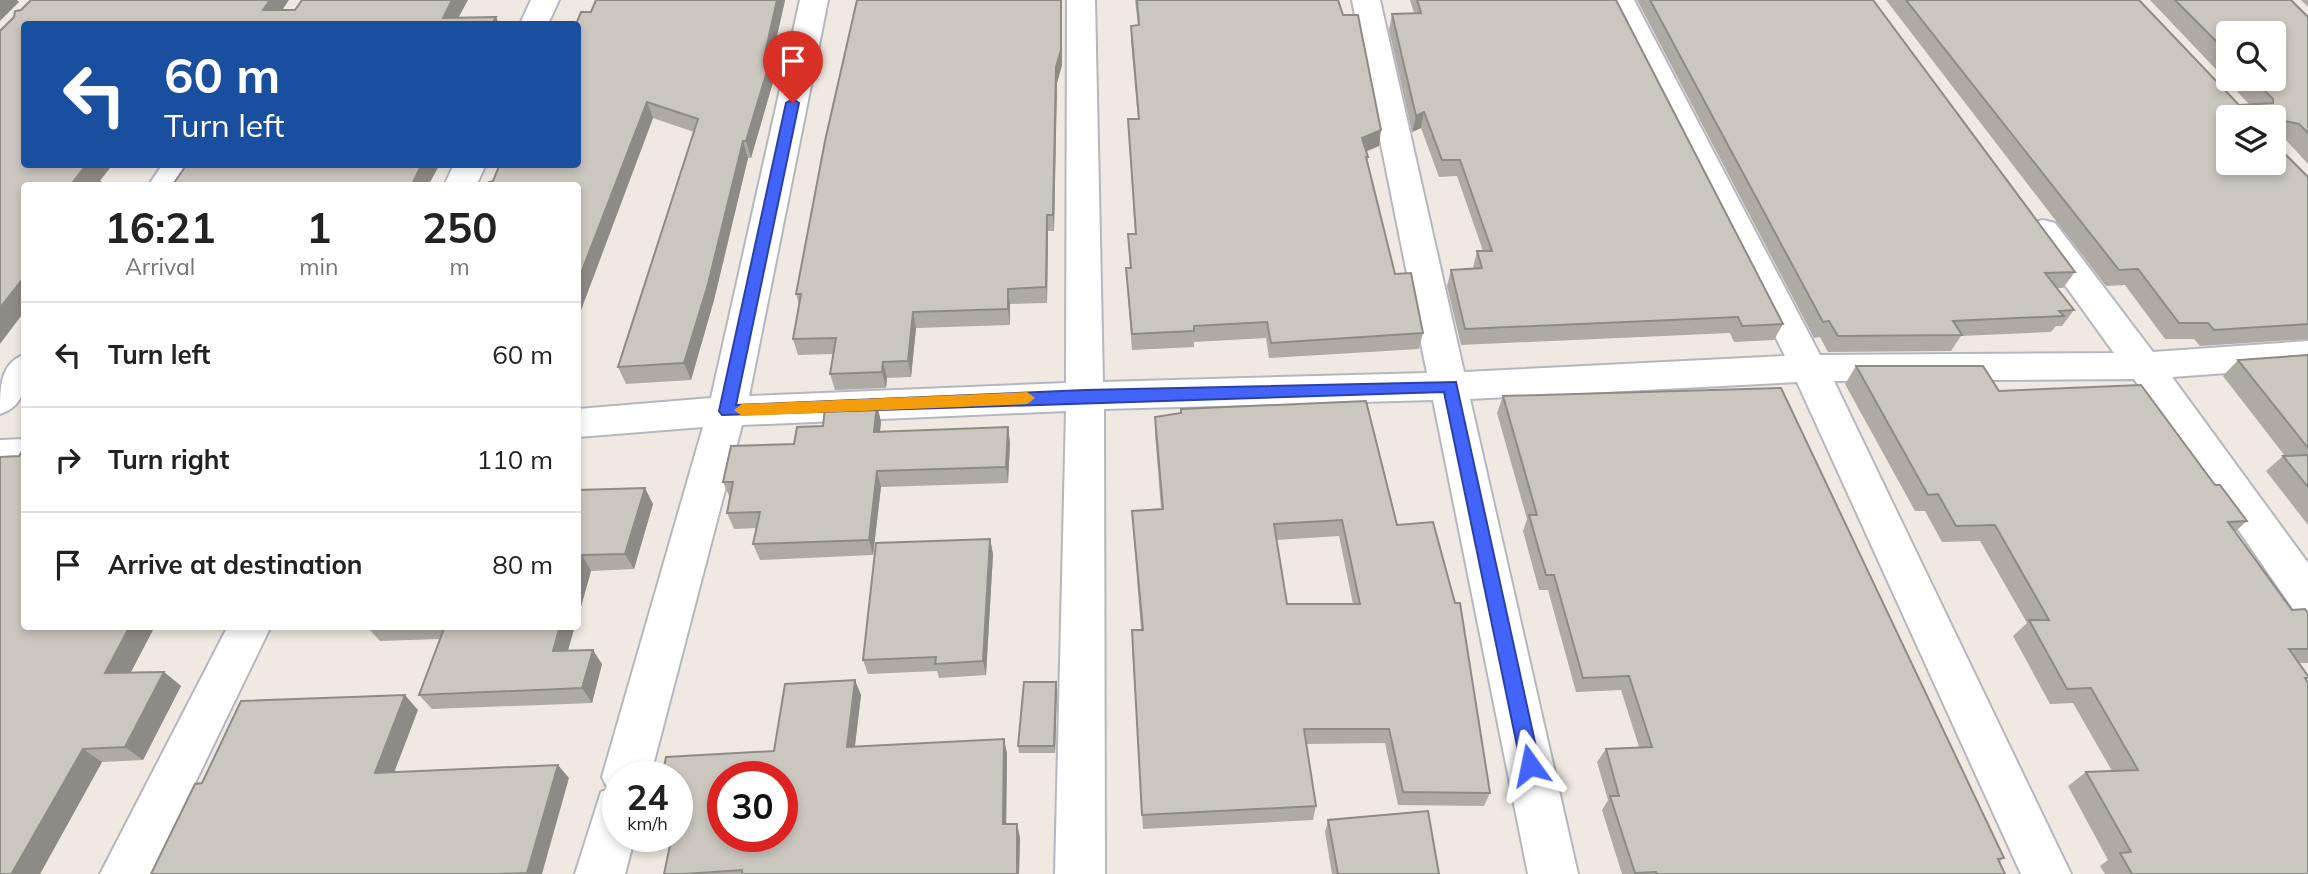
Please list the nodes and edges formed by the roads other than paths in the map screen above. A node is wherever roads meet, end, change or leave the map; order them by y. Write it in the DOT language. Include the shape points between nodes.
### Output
graph roads {
  1 [pos="545,0"];
  2 [pos="814,0"];
  3 [pos="1080,0"];
  4 [pos="1366,0"];
  5 [pos="1620,0"];
  6 [pos="535,21"];
  7 [pos="2028,211"];
  8 [pos="2308,354"];
  9 [pos="2144,366"];
  10 [pos="1809,368"];
  11 [pos="21,372"];
  12 [pos="1451,386"];
  13 [pos="1085,396"];
  14 [pos="0,400"];
  15 [pos="727,411"];
  16 [pos="581,423"];
  17 [pos="21,454"];
  18 [pos="0,455"];
  19 [pos="2308,596"];
  20 [pos="248,630"];
  21 [pos="630,761"];
  22 [pos="606,852"];
  23 [pos="125,874"];
  24 [pos="600,874"];
  25 [pos="1080,874"];
  26 [pos="1553,874"];
  27 [pos="2046,874"];
  1 -- 6 [label="street"];
  2 -- 15 [label="street"];
  3 -- 13 [label="street"];
  4 -- 12 [label="street"];
  5 -- 10 [label="street"];
  7 -- 9 [label="street"];
  8 -- 9 [label="street"];
  9 -- 10 [label="street"];
  9 -- 19 [label="street"];
  10 -- 12 [label="street"];
  10 -- 27 [label="street"];
  11 -- 14 [label="street"];
  12 -- 13 [label="street"];
  12 -- 26 [label="street"];
  13 -- 15 [label="street"];
  13 -- 25 [label="street"];
  15 -- 16 [label="street"];
  15 -- 21 [label="street"];
  17 -- 18 [label="street"];
  20 -- 23 [label="street"];
  22 -- 24 [label="street"];
}
